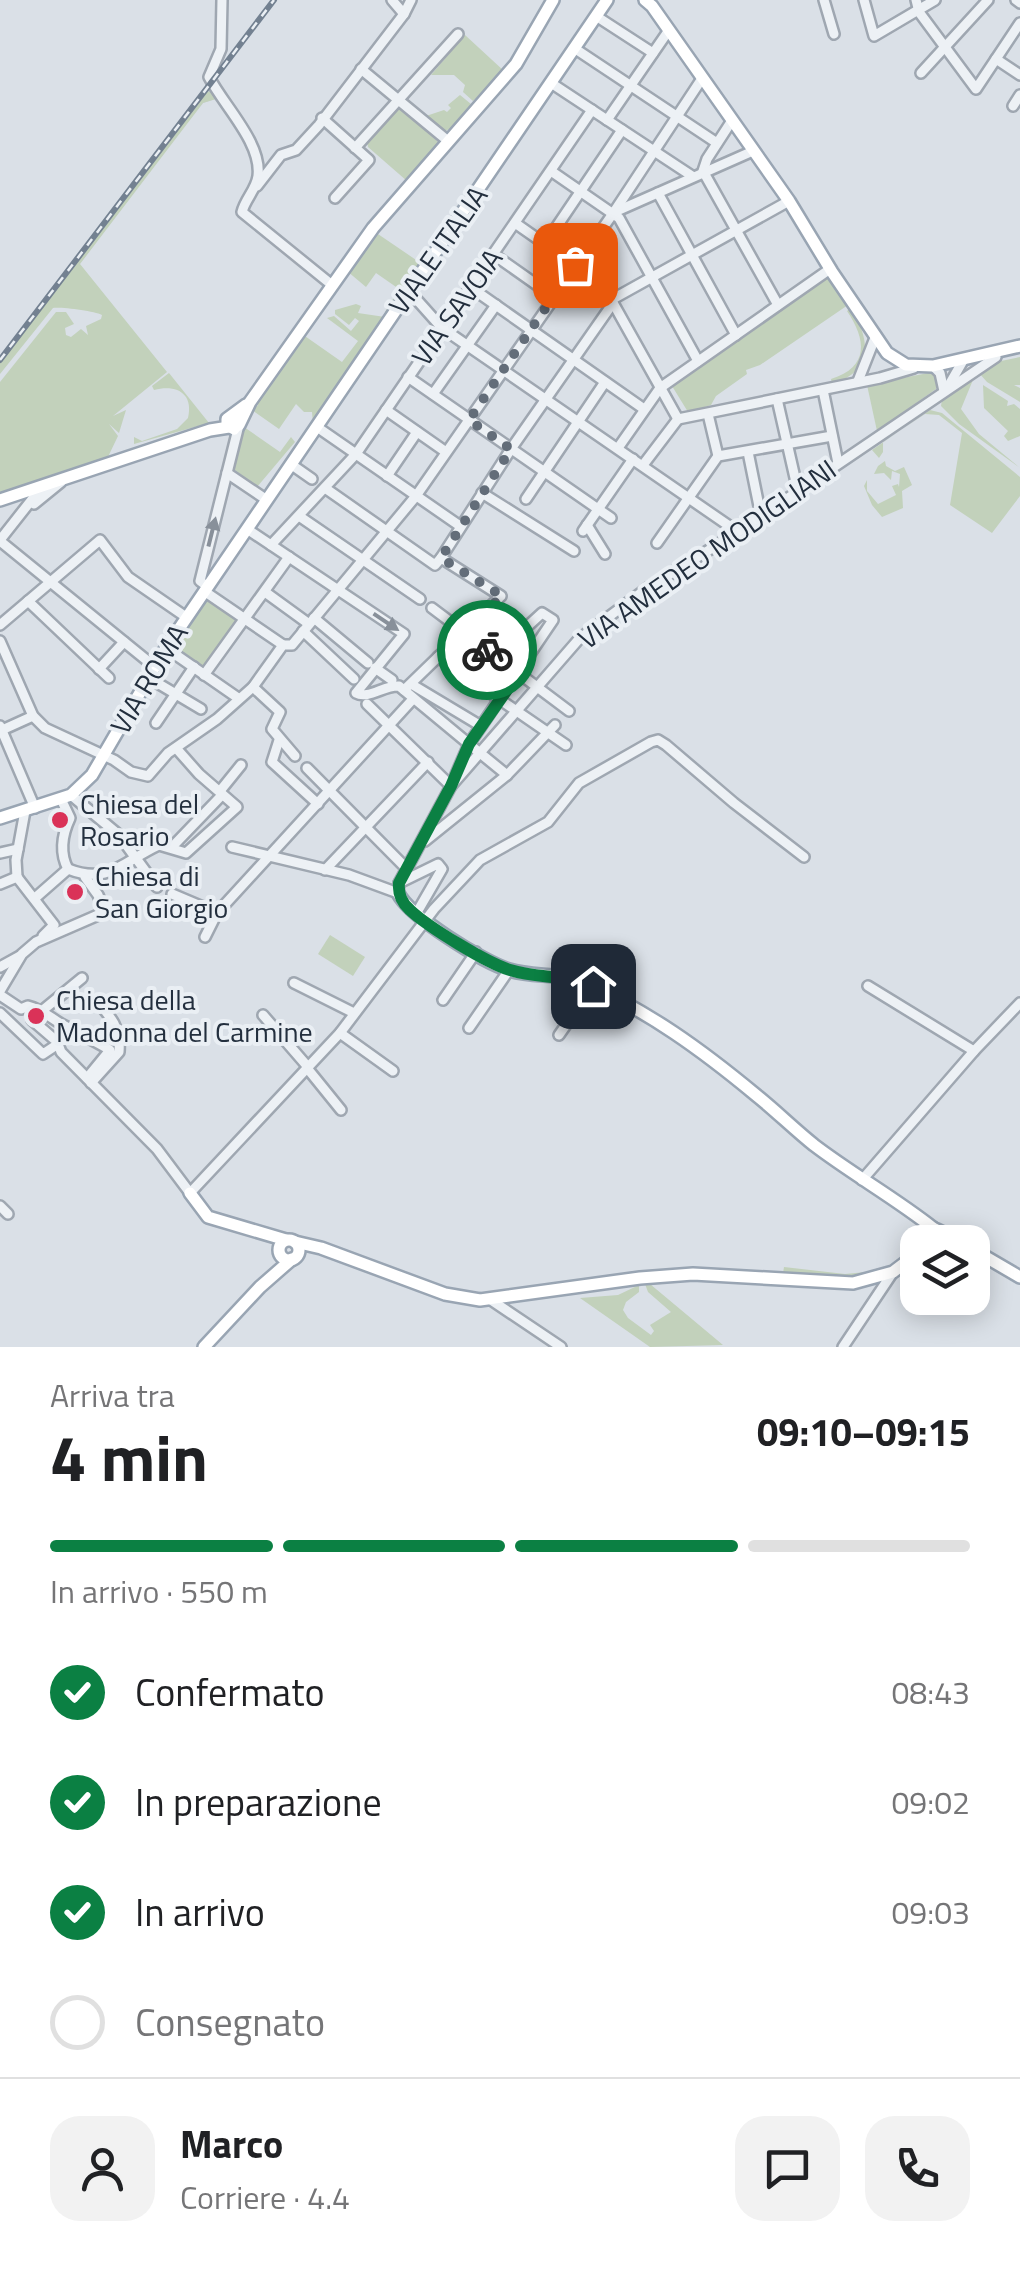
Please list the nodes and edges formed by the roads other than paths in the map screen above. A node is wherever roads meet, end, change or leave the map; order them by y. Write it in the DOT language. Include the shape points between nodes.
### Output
graph roads {
  1 [pos="222,0"];
  2 [pos="392,0"];
  3 [pos="411,0"];
  4 [pos="553,0"];
  5 [pos="646,0"];
  6 [pos="824,0"];
  7 [pos="864,0"];
  8 [pos="916,0"];
  9 [pos="935,0"];
  10 [pos="988,0"];
  11 [pos="601,6"];
  12 [pos="919,12"];
  13 [pos="404,14"];
  14 [pos="1020,23"];
  15 [pos="669,30"];
  16 [pos="458,34"];
  17 [pos="834,34"];
  18 [pos="945,47"];
  19 [pos="574,48"];
  20 [pos="653,53"];
  21 [pos="996,58"];
  22 [pos="361,69"];
  23 [pos="921,73"];
  24 [pos="1020,75"];
  25 [pos="702,80"];
  26 [pos="551,83"];
  27 [pos="631,86"];
  28 [pos="1020,95"];
  29 [pos="400,100"];
  30 [pos="1013,106"];
  31 [pos="592,110"];
  32 [pos="677,116"];
  33 [pos="322,118"];
  34 [pos="607,120"];
  35 [pos="731,122"];
  36 [pos="622,130"];
  37 [pos="448,141"];
  38 [pos="717,142"];
  39 [pos="355,148"];
  40 [pos="654,151"];
  41 [pos="753,151"];
  42 [pos="551,171"];
  43 [pos="704,172"];
  44 [pos="692,176"];
  45 [pos="255,188"];
  46 [pos="582,192"];
  47 [pos="658,193"];
  48 [pos="334,198"];
  49 [pos="790,201"];
  50 [pos="614,212"];
  51 [pos="515,223"];
  52 [pos="737,230"];
  53 [pos="545,244"];
  54 [pos="584,252"];
  55 [pos="493,254"];
  56 [pos="692,255"];
  57 [pos="575,265"];
  58 [pos="830,269"];
  59 [pos="652,277"];
  60 [pos="332,286"];
  61 [pos="470,287"];
  62 [pos="409,292"];
  63 [pos="554,296"];
  64 [pos="612,301"];
  65 [pos="496,305"];
  66 [pos="778,305"];
  67 [pos="442,328"];
  68 [pos="531,330"];
  69 [pos="736,335"];
  70 [pos="875,338"];
  71 [pos="467,345"];
  72 [pos="1020,346"];
  73 [pos="1020,354"];
  74 [pos="996,358"];
  75 [pos="574,359"];
  76 [pos="964,359"];
  77 [pos="698,361"];
  78 [pos="919,366"];
  79 [pos="933,366"];
  80 [pos="503,371"];
  81 [pos="971,374"];
  82 [pos="408,377"];
  83 [pos="858,381"];
  84 [pos="605,382"];
  85 [pos="660,388"];
  86 [pos="823,390"];
  87 [pos="944,392"];
  88 [pos="433,394"];
  89 [pos="546,399"];
  90 [pos="776,399"];
  91 [pos="644,409"];
  92 [pos="386,410"];
  93 [pos="708,414"];
  94 [pos="678,419"];
  95 [pos="469,420"];
  96 [pos="578,421"];
  97 [pos="232,423"];
  98 [pos="318,427"];
  99 [pos="417,432"];
  100 [pos="832,436"];
  101 [pos="787,444"];
  102 [pos="618,448"];
  103 [pos="511,449"];
  104 [pos="446,452"];
  105 [pos="748,452"];
  106 [pos="356,454"];
  107 [pos="718,456"];
  108 [pos="638,462"];
  109 [pos="838,463"];
  110 [pos="292,465"];
  111 [pos="545,471"];
  112 [pos="227,473"];
  113 [pos="387,476"];
  114 [pos="312,480"];
  115 [pos="325,488"];
  116 [pos="45,489"];
  117 [pos="798,491"];
  118 [pos="482,492"];
  119 [pos="416,496"];
  120 [pos="689,496"];
  121 [pos="526,499"];
  122 [pos="0,500"];
  123 [pos="267,500"];
  124 [pos="598,509"];
  125 [pos="299,516"];
  126 [pos="761,516"];
  127 [pos="611,518"];
  128 [pos="460,526"];
  129 [pos="247,529"];
  130 [pos="387,532"];
  131 [pos="738,532"];
  132 [pos="0,540"];
  133 [pos="656,543"];
  134 [pos="271,545"];
  135 [pos="574,551"];
  136 [pos="605,554"];
  137 [pos="289,557"];
  138 [pos="363,560"];
  139 [pos="438,562"];
  140 [pos="50,583"];
  141 [pos="206,589"];
  142 [pos="338,590"];
  143 [pos="264,592"];
  144 [pos="28,600"];
  145 [pos="420,600"];
  146 [pos="432,608"];
  147 [pos="186,618"];
  148 [pos="244,618"];
  149 [pos="309,624"];
  150 [pos="0,625"];
  151 [pos="464,632"];
  152 [pos="0,641"];
  153 [pos="124,642"];
  154 [pos="283,645"];
  155 [pos="166,648"];
  156 [pos="495,656"];
  157 [pos="438,657"];
  158 [pos="371,665"];
  159 [pos="194,667"];
  160 [pos="99,669"];
  161 [pos="152,673"];
  162 [pos="204,674"];
  163 [pos="518,674"];
  164 [pos="109,678"];
  165 [pos="354,679"];
  166 [pos="392,680"];
  167 [pos="535,686"];
  168 [pos="252,687"];
  169 [pos="407,687"];
  170 [pos="176,694"];
  171 [pos="238,698"];
  172 [pos="414,699"];
  173 [pos="500,700"];
  174 [pos="366,704"];
  175 [pos="202,710"];
  176 [pos="515,710"];
  177 [pos="569,711"];
  178 [pos="33,716"];
  179 [pos="156,723"];
  180 [pos="390,724"];
  181 [pos="481,726"];
  182 [pos="1,728"];
  183 [pos="552,729"];
  184 [pos="279,740"];
  185 [pos="469,744"];
  186 [pos="566,744"];
  187 [pos="176,748"];
  188 [pos="11,750"];
  189 [pos="481,754"];
  190 [pos="0,756"];
  191 [pos="103,756"];
  192 [pos="295,756"];
  193 [pos="428,762"];
  194 [pos="241,764"];
  195 [pos="307,768"];
  196 [pos="507,775"];
  197 [pos="451,786"];
  198 [pos="330,791"];
  199 [pos="221,793"];
  200 [pos="66,797"];
  201 [pos="318,804"];
  202 [pos="30,810"];
  203 [pos="0,818"];
  204 [pos="366,827"];
  205 [pos="422,843"];
  206 [pos="172,847"];
  207 [pos="232,848"];
  208 [pos="18,849"];
  209 [pos="0,854"];
  210 [pos="136,855"];
  211 [pos="270,857"];
  212 [pos="804,857"];
  213 [pos="407,869"];
  214 [pos="68,870"];
  215 [pos="325,870"];
  216 [pos="86,876"];
  217 [pos="17,877"];
  218 [pos="0,884"];
  219 [pos="157,887"];
  220 [pos="398,888"];
  221 [pos="172,894"];
  222 [pos="35,898"];
  223 [pos="217,913"];
  224 [pos="420,918"];
  225 [pos="205,937"];
  226 [pos="36,942"];
  227 [pos="476,952"];
  228 [pos="509,970"];
  229 [pos="2,972"];
  230 [pos="82,978"];
  231 [pos="294,982"];
  232 [pos="593,986"];
  233 [pos="868,986"];
  234 [pos="0,993"];
  235 [pos="96,1000"];
  236 [pos="443,1000"];
  237 [pos="1020,1004"];
  238 [pos="43,1010"];
  239 [pos="0,1013"];
  240 [pos="263,1014"];
  241 [pos="354,1014"];
  242 [pos="32,1020"];
  243 [pos="62,1025"];
  244 [pos="468,1028"];
  245 [pos="340,1032"];
  246 [pos="559,1035"];
  247 [pos="56,1041"];
  248 [pos="974,1051"];
  249 [pos="308,1068"];
  250 [pos="393,1071"];
  251 [pos="89,1081"];
  252 [pos="341,1110"];
  253 [pos="862,1180"];
  254 [pos="190,1192"];
  255 [pos="0,1206"];
  256 [pos="8,1214"];
  257 [pos="921,1225"];
  258 [pos="288,1249"];
  259 [pos="990,1260"];
  260 [pos="900,1267"];
  261 [pos="893,1272"];
  262 [pos="1020,1277"];
  263 [pos="491,1300"];
  264 [pos="204,1347"];
  265 [pos="561,1347"];
  266 [pos="844,1347"];
  1 -- 45 [label="street" via="220,49 209,77 252,141"];
  2 -- 13 [label="street"];
  3 -- 13 [label="street"];
  4 -- 37 [label="main road" via="516,64"];
  5 -- 15 [label="main road"];
  6 -- 17 [label="street"];
  7 -- 12 [label="street" via="874,36"];
  8 -- 12 [label="street"];
  9 -- 12 [label="street"];
  10 -- 18 [label="street"];
  11 -- 19 [label="main road, VIALE ITALIA"];
  11 -- 20 [label="street"];
  12 -- 18 [label="street"];
  13 -- 22 [label="street"];
  14 -- 21 [label="street"];
  15 -- 20 [label="street"];
  15 -- 25 [label="main road"];
  16 -- 29 [label="street"];
  18 -- 21 [label="street" via="976,88"];
  18 -- 23 [label="street"];
  19 -- 26 [label="main road, VIALE ITALIA"];
  19 -- 27 [label="street"];
  20 -- 27 [label="street"];
  21 -- 24 [label="street"];
  22 -- 29 [label="street"];
  22 -- 33 [label="street"];
  25 -- 32 [label="street"];
  25 -- 35 [label="main road"];
  26 -- 31 [label="street"];
  26 -- 62 [label="main road, VIALE ITALIA"];
  27 -- 32 [label="street"];
  27 -- 34 [label="street"];
  28 -- 30 [label="street"];
  29 -- 37 [label="street"];
  29 -- 39 [label="street"];
  31 -- 34 [label="street"];
  31 -- 42 [label="street, VIA SAVOIA"];
  32 -- 38 [label="street"];
  32 -- 40 [label="street"];
  33 -- 39 [label="street"];
  33 -- 45 [label="street"];
  34 -- 36 [label="street"];
  35 -- 38 [label="street"];
  35 -- 41 [label="main road"];
  36 -- 40 [label="street"];
  36 -- 46 [label="street"];
  37 -- 60 [label="main road"];
  38 -- 43 [label="street"];
  39 -- 48 [label="street" via="369,160"];
  40 -- 44 [label="street"];
  40 -- 50 [label="street"];
  41 -- 43 [label="street"];
  41 -- 49 [label="main road"];
  42 -- 46 [label="street"];
  42 -- 51 [label="street, VIA SAVOIA"];
  43 -- 44 [label="street"];
  43 -- 52 [label="street"];
  44 -- 47 [label="street"];
  45 -- 60 [label="street" via="243,206 247,218"];
  46 -- 50 [label="street"];
  46 -- 53 [label="street"];
  47 -- 50 [label="street"];
  47 -- 56 [label="street"];
  49 -- 52 [label="street"];
  49 -- 58 [label="main road"];
  50 -- 54 [label="street"];
  50 -- 59 [label="street"];
  51 -- 53 [label="street"];
  51 -- 55 [label="street, VIA SAVOIA"];
  52 -- 56 [label="street"];
  52 -- 66 [label="street"];
  53 -- 57 [label="street"];
  54 -- 57 [label="street"];
  54 -- 64 [label="street"];
  55 -- 61 [label="street, VIA SAVOIA"];
  55 -- 63 [label="street"];
  56 -- 59 [label="street"];
  56 -- 69 [label="street"];
  57 -- 63 [label="street"];
  58 -- 66 [label="street"];
  58 -- 70 [label="main road"];
  59 -- 64 [label="street"];
  59 -- 77 [label="street"];
  60 -- 97 [label="main road"];
  61 -- 65 [label="street"];
  61 -- 67 [label="street, VIA SAVOIA"];
  62 -- 67 [label="street"];
  62 -- 98 [label="main road, VIALE ITALIA"];
  63 -- 68 [label="street"];
  64 -- 75 [label="street"];
  64 -- 85 [label="street"];
  65 -- 68 [label="street"];
  65 -- 71 [label="street"];
  66 -- 69 [label="street"];
  67 -- 71 [label="street"];
  67 -- 82 [label="street, VIA SAVOIA"];
  68 -- 75 [label="street"];
  68 -- 80 [label="street"];
  69 -- 77 [label="street"];
  70 -- 78 [label="main road" via="897,360"];
  70 -- 83 [label="street"];
  71 -- 80 [label="street"];
  71 -- 88 [label="street"];
  72 -- 76 [label="main road"];
  73 -- 74 [label="main road"];
  74 -- 76 [label="main road"];
  74 -- 81 [label="street, VIA AMEDEO MODIGLIANI"];
  75 -- 84 [label="street"];
  75 -- 89 [label="street"];
  76 -- 79 [label="main road"];
  76 -- 81 [label="street"];
  76 -- 87 [label="street, VIA AMEDEO MODIGLIANI"];
  77 -- 85 [label="street"];
  78 -- 79 [label="main road"];
  78 -- 83 [label="street"];
  79 -- 87 [label="street"];
  80 -- 89 [label="street"];
  80 -- 95 [label="street"];
  81 -- 87 [label="street, VIA AMEDEO MODIGLIANI"];
  82 -- 88 [label="street"];
  82 -- 92 [label="street, VIA SAVOIA"];
  83 -- 86 [label="street"];
  84 -- 91 [label="street"];
  84 -- 96 [label="street"];
  85 -- 91 [label="street"];
  85 -- 94 [label="street"];
  86 -- 90 [label="street"];
  86 -- 100 [label="street"];
  87 -- 109 [label="street, VIA AMEDEO MODIGLIANI"];
  88 -- 95 [label="street"];
  89 -- 96 [label="street"];
  89 -- 103 [label="street"];
  90 -- 93 [label="street"];
  90 -- 101 [label="street"];
  91 -- 102 [label="street"];
  92 -- 99 [label="street"];
  92 -- 106 [label="street, VIA SAVOIA"];
  93 -- 94 [label="street"];
  93 -- 107 [label="street"];
  94 -- 108 [label="street"];
  95 -- 103 [label="street"];
  95 -- 104 [label="street"];
  96 -- 102 [label="street"];
  96 -- 111 [label="street"];
  97 -- 112 [label="street"];
  97 -- 116 [label="main road"];
  98 -- 106 [label="street"];
  98 -- 110 [label="main road, VIALE ITALIA"];
  99 -- 104 [label="street"];
  99 -- 113 [label="street"];
  100 -- 101 [label="street"];
  100 -- 109 [label="street"];
  101 -- 105 [label="street"];
  101 -- 117 [label="street"];
  102 -- 108 [label="street"];
  103 -- 111 [label="street"];
  103 -- 118 [label="street"];
  104 -- 119 [label="street"];
  105 -- 107 [label="street"];
  105 -- 126 [label="street"];
  106 -- 113 [label="street"];
  106 -- 115 [label="street, VIA SAVOIA"];
  107 -- 120 [label="street"];
  108 -- 120 [label="street"];
  108 -- 124 [label="street"];
  109 -- 117 [label="street, VIA AMEDEO MODIGLIANI"];
  110 -- 114 [label="street"];
  110 -- 123 [label="main road, VIALE ITALIA"];
  111 -- 121 [label="street"];
  111 -- 124 [label="street"];
  112 -- 123 [label="street"];
  141 -- 112 [label="street, one-way" via="200,581"];
  113 -- 119 [label="street"];
  115 -- 125 [label="street, VIA SAVOIA"];
  115 -- 130 [label="street"];
  116 -- 122 [label="main road"];
  116 -- 132 [label="street"];
  117 -- 126 [label="street, VIA AMEDEO MODIGLIANI"];
  118 -- 128 [label="street"];
  118 -- 135 [label="street"];
  119 -- 128 [label="street"];
  119 -- 130 [label="street"];
  120 -- 131 [label="street"];
  120 -- 133 [label="street"];
  123 -- 129 [label="main road, VIA ROMA"];
  124 -- 127 [label="street"];
  124 -- 136 [label="street" via="585,528"];
  125 -- 134 [label="street, VIA SAVOIA"];
  125 -- 138 [label="street"];
  126 -- 131 [label="street, VIA AMEDEO MODIGLIANI"];
  128 -- 139 [label="street"];
  129 -- 134 [label="street"];
  129 -- 141 [label="main road, VIA ROMA"];
  130 -- 138 [label="street"];
  130 -- 139 [label="street"];
  131 -- 167 [label="street, VIA AMEDEO MODIGLIANI" via="579,639"];
  132 -- 140 [label="street"];
  134 -- 137 [label="street"];
  137 -- 142 [label="street"];
  137 -- 143 [label="street"];
  138 -- 142 [label="street"];
  138 -- 145 [label="street"];
  139 -- 151 [label="street" via="502,596"];
  140 -- 144 [label="street"];
  140 -- 147 [label="street" via="100,540 128,577"];
  140 -- 153 [label="street"];
  141 -- 147 [label="main road, VIA ROMA"];
  141 -- 148 [label="street"];
  142 -- 149 [label="street"];
  142 -- 158 [label="street, one-way" via="404,634"];
  143 -- 148 [label="street"];
  143 -- 149 [label="street"];
  144 -- 150 [label="street"];
  144 -- 160 [label="street"];
  146 -- 151 [label="street"];
  147 -- 155 [label="main road, VIA ROMA"];
  148 -- 154 [label="street"];
  148 -- 162 [label="street"];
  149 -- 154 [label="street"];
  149 -- 158 [label="street"];
  149 -- 165 [label="street"];
  151 -- 156 [label="street"];
  151 -- 157 [label="street"];
  152 -- 178 [label="street"];
  153 -- 160 [label="street"];
  153 -- 161 [label="street"];
  154 -- 168 [label="street"];
  155 -- 159 [label="street"];
  155 -- 161 [label="main road, VIA ROMA"];
  156 -- 163 [label="street"];
  156 -- 163 [label="street" via="546,613 554,624"];
  157 -- 169 [label="street"];
  157 -- 173 [label="street"];
  158 -- 166 [label="street"];
  158 -- 169 [label="street" via="356,688 359,696"];
  159 -- 162 [label="street"];
  159 -- 170 [label="street"];
  160 -- 164 [label="street"];
  161 -- 170 [label="street"];
  161 -- 191 [label="main road, VIA ROMA"];
  162 -- 171 [label="street"];
  163 -- 167 [label="street"];
  163 -- 173 [label="street"];
  167 -- 176 [label="street, VIA AMEDEO MODIGLIANI"];
  167 -- 177 [label="street"];
  168 -- 171 [label="street"];
  168 -- 184 [label="street" via="280,712 272,729"];
  169 -- 172 [label="street"];
  169 -- 181 [label="street"];
  170 -- 175 [label="street"];
  170 -- 179 [label="street"];
  171 -- 187 [label="street"];
  172 -- 180 [label="street"];
  172 -- 185 [label="street"];
  173 -- 176 [label="street"];
  173 -- 181 [label="street"];
  174 -- 180 [label="street"];
  176 -- 183 [label="street"];
  176 -- 189 [label="street, VIA AMEDEO MODIGLIANI"];
  178 -- 182 [label="street"];
  178 -- 191 [label="street"];
  180 -- 193 [label="street"];
  180 -- 198 [label="street"];
  181 -- 185 [label="street"];
  182 -- 188 [label="street"];
  183 -- 186 [label="street"];
  183 -- 196 [label="street"];
  184 -- 192 [label="street"];
  184 -- 201 [label="street" via="272,762"];
  185 -- 189 [label="street"];
  185 -- 197 [label="street"];
  187 -- 191 [label="street" via="148,776"];
  187 -- 199 [label="street"];
  188 -- 190 [label="street"];
  188 -- 202 [label="street"];
  189 -- 196 [label="street"];
  189 -- 197 [label="street, VIA AMEDEO MODIGLIANI"];
  191 -- 200 [label="main road, VIA ROMA"];
  193 -- 197 [label="street"];
  193 -- 204 [label="street"];
  194 -- 199 [label="street"];
  195 -- 198 [label="street"];
  196 -- 205 [label="street"];
  197 -- 205 [label="street"];
  198 -- 201 [label="street"];
  198 -- 204 [label="street"];
  199 -- 206 [label="street"];
  199 -- 206 [label="street" via="237,807 186,853"];
  200 -- 202 [label="main road, VIA ROMA"];
  200 -- 210 [label="street"];
  200 -- 214 [label="street" via="70,818 62,849"];
  201 -- 211 [label="street"];
  202 -- 203 [label="main road, VIA ROMA"];
  202 -- 208 [label="street"];
  204 -- 213 [label="street"];
  204 -- 215 [label="street"];
  205 -- 213 [label="street"];
  206 -- 210 [label="street"];
  207 -- 211 [label="street"];
  208 -- 209 [label="street"];
  208 -- 217 [label="street"];
  210 -- 216 [label="street" via="114,871"];
  210 -- 219 [label="street"];
  211 -- 215 [label="street"];
  211 -- 223 [label="street"];
  212 -- 224 [label="street" via="658,740 579,783 548,822 480,860"];
  213 -- 220 [label="street"];
  214 -- 216 [label="street"];
  214 -- 222 [label="street"];
  215 -- 220 [label="street"];
  216 -- 226 [label="street" via="105,912"];
  217 -- 218 [label="street"];
  217 -- 222 [label="street"];
  220 -- 224 [label="main road"];
  220 -- 224 [label="street" via="438,864 442,869"];
  221 -- 223 [label="street"];
  222 -- 226 [label="street" via="54,925"];
  223 -- 225 [label="street"];
  224 -- 227 [label="main road"];
  224 -- 241 [label="street"];
  226 -- 229 [label="street"];
  227 -- 228 [label="main road"];
  227 -- 236 [label="street"];
  228 -- 232 [label="main road"];
  228 -- 244 [label="street"];
  229 -- 234 [label="street"];
  230 -- 238 [label="street"];
  231 -- 241 [label="street"];
  232 -- 246 [label="street"];
  232 -- 253 [label="main road" via="724,1068"];
  233 -- 248 [label="street"];
  234 -- 238 [label="street" via="21,1009"];
  235 -- 251 [label="street" via="116,1023 120,1045"];
  237 -- 248 [label="street"];
  238 -- 243 [label="street"];
  239 -- 247 [label="street" via="43,1054"];
  240 -- 249 [label="street"];
  241 -- 245 [label="street"];
  242 -- 247 [label="street"];
  243 -- 247 [label="street"];
  243 -- 251 [label="street" via="110,1050"];
  245 -- 249 [label="street"];
  245 -- 250 [label="street"];
  247 -- 251 [label="street"];
  248 -- 253 [label="street"];
  249 -- 252 [label="street"];
  249 -- 254 [label="street"];
  251 -- 254 [label="street"];
  253 -- 257 [label="main road"];
  254 -- 258 [label="main road" via="208,1217"];
  255 -- 256 [label="street"];
  258 -- 263 [label="main road" via="321,1248 445,1294"];
  258 -- 264 [label="main road"];
  259 -- 262 [label="main road"];
  260 -- 261 [label="main road"];
  261 -- 263 [label="main road" via="853,1283 667,1275"];
  261 -- 266 [label="street"];
  263 -- 265 [label="street"];
}
